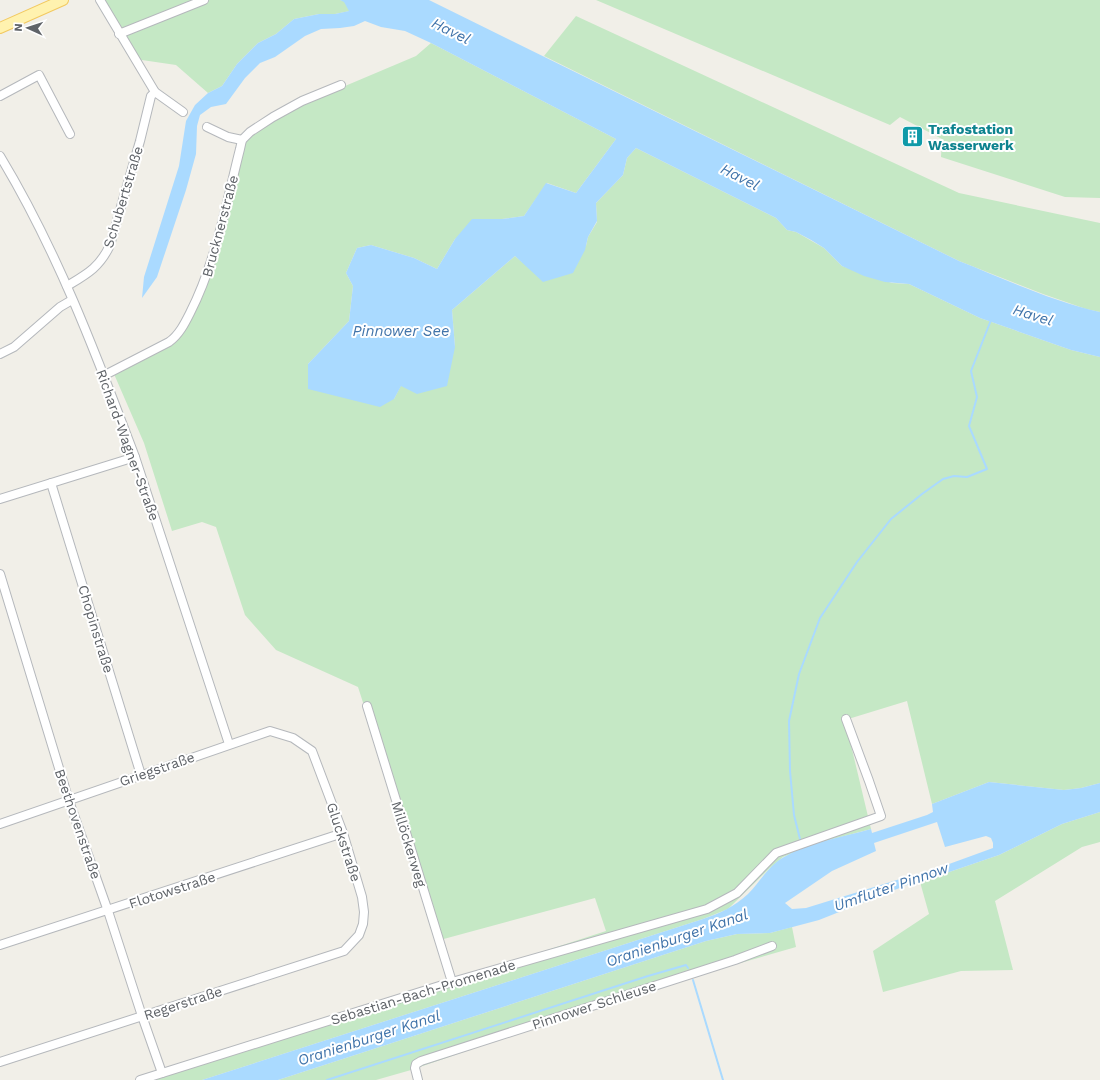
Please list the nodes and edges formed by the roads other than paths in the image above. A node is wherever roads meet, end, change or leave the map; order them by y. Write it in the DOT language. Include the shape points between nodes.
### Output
graph roads {
  1 [pos="64,0"];
  2 [pos="100,0"];
  3 [pos="204,0"];
  4 [pos="0,28"];
  5 [pos="119,34"];
  6 [pos="341,85"];
  7 [pos="155,92"];
  8 [pos="0,96"];
  9 [pos="183,112"];
  10 [pos="207,127"];
  11 [pos="70,134"];
  12 [pos="242,140"];
  13 [pos="0,156"];
  14 [pos="67,286"];
  15 [pos="72,300"];
  16 [pos="0,354"];
  17 [pos="103,376"];
  18 [pos="135,457"];
  19 [pos="51,483"];
  20 [pos="0,498"];
  21 [pos="0,574"];
  22 [pos="367,706"];
  23 [pos="846,719"];
  24 [pos="229,744"];
  25 [pos="312,751"];
  26 [pos="142,775"];
  27 [pos="70,800"];
  28 [pos="1,822"];
  29 [pos="343,833"];
  30 [pos="108,911"];
  31 [pos="359,935"];
  32 [pos="0,945"];
  33 [pos="772,946"];
  34 [pos="452,982"];
  35 [pos="142,1016"];
  36 [pos="0,1062"];
  37 [pos="162,1073"];
  38 [pos="140,1080"];
  39 [pos="418,1080"];
  1 -- 4 [label="main road"];
  2 -- 5 [label="street"];
  3 -- 5 [label="street"];
  5 -- 7 [label="street"];
  6 -- 12 [label="street" via="302,101 273,117"];
  7 -- 9 [label="street"];
  7 -- 14 [label="street, Schubertstraße" via="151,96 110,245 95,268"];
  8 -- 11 [label="street" via="39,75"];
  10 -- 12 [label="street" via="228,138"];
  12 -- 17 [label="street, Brucknerstraße" via="206,278 188,318 178,334 169,342"];
  13 -- 14 [label="street, Richard-Wagner-Straße" via="26,202"];
  14 -- 15 [label="street, Richard-Wagner-Straße"];
  15 -- 16 [label="street" via="60,307 14,347"];
  15 -- 17 [label="street, Richard-Wagner-Straße"];
  17 -- 18 [label="street, Richard-Wagner-Straße"];
  18 -- 19 [label="street"];
  18 -- 24 [label="street, Richard-Wagner-Straße"];
  19 -- 20 [label="street"];
  19 -- 26 [label="street, Chopinstraße"];
  21 -- 27 [label="street, Beethovenstraße"];
  22 -- 34 [label="street, Millöckerweg"];
  23 -- 34 [label="street, Sebastian-Bach-Promenade" via="881,816 776,853 737,893 707,909"];
  24 -- 25 [label="street, Griegstraße" via="270,731 293,738"];
  24 -- 26 [label="street, Griegstraße"];
  25 -- 29 [label="street, Gluckstraße"];
  26 -- 27 [label="street, Griegstraße"];
  27 -- 28 [label="street, Griegstraße"];
  27 -- 30 [label="street, Beethovenstraße"];
  29 -- 30 [label="street, Flotowstraße"];
  29 -- 31 [label="street, Gluckstraße" via="363,904 363,924"];
  30 -- 32 [label="street, Flotowstraße"];
  30 -- 35 [label="street, Beethovenstraße"];
  31 -- 35 [label="street, Regerstraße" via="344,951"];
  33 -- 39 [label="street, Pinnower Schleuse" via="421,1061 415,1068"];
  34 -- 37 [label="street, Sebastian-Bach-Promenade"];
  35 -- 36 [label="street, Regerstraße"];
  35 -- 37 [label="street, Beethovenstraße"];
  37 -- 38 [label="street, Sebastian-Bach-Promenade"];
}
